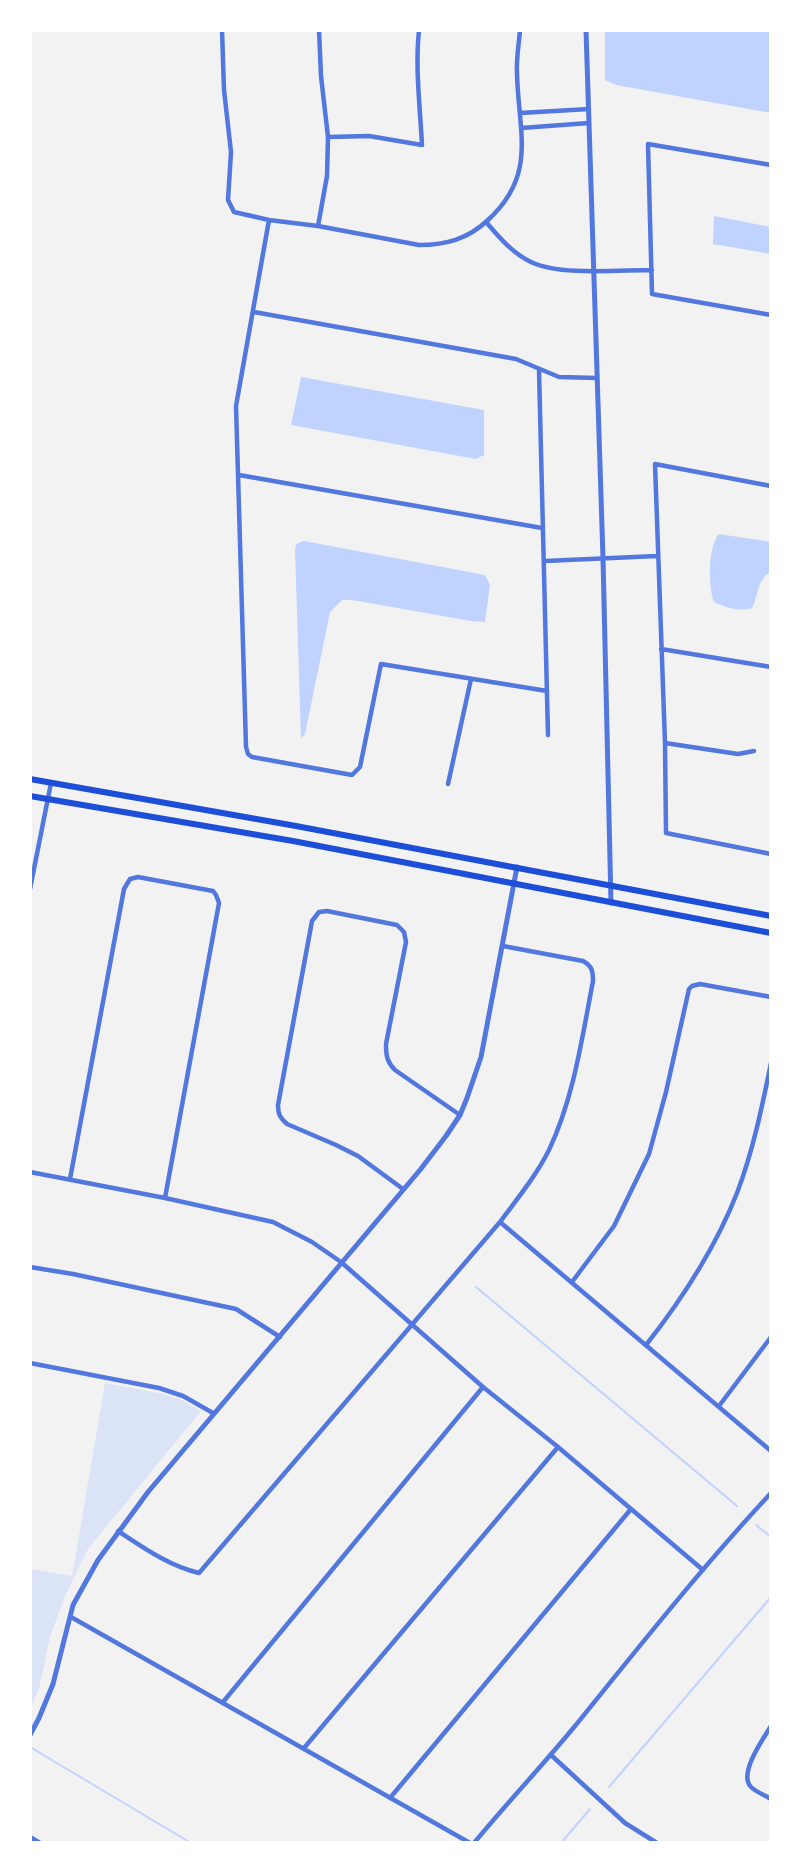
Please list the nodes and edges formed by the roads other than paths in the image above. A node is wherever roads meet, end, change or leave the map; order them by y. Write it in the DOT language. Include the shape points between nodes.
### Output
graph roads {
  1 [pos="222,30"];
  2 [pos="319,30"];
  3 [pos="419,30"];
  4 [pos="520,30"];
  5 [pos="586,30"];
  6 [pos="589,109"];
  7 [pos="520,113"];
  8 [pos="589,123"];
  9 [pos="521,128"];
  10 [pos="328,137"];
  11 [pos="771,165"];
  12 [pos="269,220"];
  13 [pos="486,222"];
  14 [pos="318,226"];
  15 [pos="593,270"];
  16 [pos="652,270"];
  17 [pos="254,312"];
  18 [pos="771,315"];
  19 [pos="539,370"];
  20 [pos="597,378"];
  21 [pos="239,475"];
  22 [pos="771,486"];
  23 [pos="542,528"];
  24 [pos="657,556"];
  25 [pos="603,558"];
  26 [pos="545,561"];
  27 [pos="661,649"];
  28 [pos="771,667"];
  29 [pos="471,679"];
  30 [pos="547,691"];
  31 [pos="548,735"];
  32 [pos="666,743"];
  33 [pos="754,751"];
  34 [pos="30,779"];
  35 [pos="51,783"];
  36 [pos="448,784"];
  37 [pos="30,796"];
  38 [pos="47,799"];
  39 [pos="296,826"];
  40 [pos="293,841"];
  41 [pos="30,852"];
  42 [pos="37,853"];
  43 [pos="771,854"];
  44 [pos="517,867"];
  45 [pos="515,884"];
  46 [pos="611,886"];
  47 [pos="30,890"];
  48 [pos="611,902"];
  49 [pos="771,916"];
  50 [pos="771,933"];
  51 [pos="503,946"];
  52 [pos="771,997"];
  53 [pos="771,1063"];
  54 [pos="460,1115"];
  55 [pos="30,1172"];
  56 [pos="70,1179"];
  57 [pos="403,1189"];
  58 [pos="165,1198"];
  59 [pos="500,1222"];
  60 [pos="341,1262"];
  61 [pos="30,1267"];
  62 [pos="572,1282"];
  63 [pos="411,1325"];
  64 [pos="280,1336"];
  65 [pos="771,1337"];
  66 [pos="646,1345"];
  67 [pos="30,1363"];
  68 [pos="484,1387"];
  69 [pos="719,1406"];
  70 [pos="213,1413"];
  71 [pos="558,1447"];
  72 [pos="771,1451"];
  73 [pos="771,1493"];
  74 [pos="631,1509"];
  75 [pos="118,1530"];
  76 [pos="703,1570"];
  77 [pos="71,1616"];
  78 [pos="223,1702"];
  79 [pos="771,1726"];
  80 [pos="30,1735"];
  81 [pos="304,1748"];
  82 [pos="551,1755"];
  83 [pos="390,1798"];
  84 [pos="771,1799"];
  85 [pos="30,1838"];
  86 [pos="40,1843"];
  87 [pos="472,1843"];
  88 [pos="657,1843"];
  1 -- 12 [label="street" via="231,152 228,200 237,213"];
  2 -- 10 [label="street"];
  3 -- 10 [label="street" via="422,145 369,136"];
  4 -- 7 [label="street" via="516,72"];
  5 -- 6 [label="street"];
  6 -- 7 [label="street"];
  6 -- 8 [label="street"];
  7 -- 9 [label="street"];
  8 -- 9 [label="street"];
  8 -- 15 [label="street"];
  9 -- 13 [label="street" via="522,155 514,188"];
  10 -- 14 [label="street"];
  11 -- 16 [label="street" via="648,144"];
  12 -- 14 [label="street"];
  12 -- 17 [label="street"];
  13 -- 14 [label="street" via="454,242 435,245"];
  13 -- 15 [label="street" via="507,246 531,262 562,271"];
  15 -- 16 [label="street"];
  15 -- 20 [label="street"];
  16 -- 18 [label="street" via="652,294"];
  17 -- 19 [label="street" via="516,359"];
  17 -- 21 [label="street" via="236,406"];
  19 -- 20 [label="street" via="559,377"];
  19 -- 23 [label="street"];
  20 -- 25 [label="street"];
  21 -- 23 [label="street"];
  21 -- 29 [label="street" via="246,747 251,757 352,775 360,767 381,664"];
  22 -- 24 [label="street" via="654,464"];
  23 -- 26 [label="street"];
  24 -- 25 [label="street"];
  24 -- 27 [label="street"];
  25 -- 26 [label="street"];
  25 -- 46 [label="street"];
  26 -- 30 [label="street"];
  27 -- 28 [label="street"];
  27 -- 32 [label="street"];
  29 -- 30 [label="street"];
  29 -- 36 [label="street"];
  30 -- 31 [label="street"];
  32 -- 33 [label="street" via="738,754"];
  32 -- 43 [label="street" via="666,833"];
  34 -- 35 [label="main road"];
  35 -- 38 [label="street"];
  35 -- 39 [label="main road"];
  37 -- 38 [label="main road"];
  38 -- 40 [label="main road"];
  38 -- 42 [label="street"];
  39 -- 40 [label="main road"];
  39 -- 44 [label="main road"];
  40 -- 45 [label="main road"];
  41 -- 42 [label="street"];
  42 -- 47 [label="street"];
  44 -- 45 [label="street"];
  44 -- 46 [label="main road"];
  45 -- 48 [label="main road"];
  45 -- 51 [label="street"];
  46 -- 48 [label="street"];
  46 -- 49 [label="main road"];
  48 -- 50 [label="main road"];
  51 -- 54 [label="street" via="481,1057"];
  51 -- 59 [label="street" via="583,961 592,968 593,981 563,1116 532,1178"];
  52 -- 62 [label="street" via="700,984 689,989 649,1154 614,1226"];
  53 -- 66 [label="street" via="736,1195 701,1266"];
  54 -- 57 [label="street"];
  54 -- 57 [label="street" via="388,1062 386,1045 406,942 404,932 397,925 327,911 316,914 278,1112 287,1124 358,1156"];
  55 -- 56 [label="street"];
  56 -- 58 [label="street"];
  56 -- 58 [label="street" via="124,890 130,879 138,877 213,891 218,899 216,917"];
  57 -- 60 [label="street"];
  58 -- 60 [label="street" via="273,1222"];
  59 -- 62 [label="street"];
  59 -- 63 [label="street"];
  60 -- 63 [label="street"];
  60 -- 64 [label="street"];
  61 -- 64 [label="street" via="236,1309"];
  62 -- 66 [label="street"];
  63 -- 68 [label="street"];
  63 -- 75 [label="street" via="199,1573 182,1569"];
  64 -- 70 [label="street"];
  65 -- 69 [label="street"];
  66 -- 69 [label="street"];
  67 -- 70 [label="street" via="159,1388"];
  68 -- 71 [label="street"];
  68 -- 78 [label="street"];
  69 -- 72 [label="street"];
  70 -- 75 [label="street"];
  71 -- 74 [label="street"];
  71 -- 81 [label="street"];
  73 -- 76 [label="street"];
  74 -- 76 [label="street"];
  74 -- 83 [label="street"];
  75 -- 77 [label="street" via="97,1560"];
  76 -- 82 [label="street"];
  77 -- 78 [label="street"];
  77 -- 80 [label="street" via="53,1684"];
  78 -- 81 [label="street"];
  79 -- 84 [label="street" via="748,1768 747,1780"];
  81 -- 83 [label="street"];
  82 -- 87 [label="street"];
  82 -- 88 [label="street" via="625,1823"];
  83 -- 87 [label="street"];
  85 -- 86 [label="street"];
}
